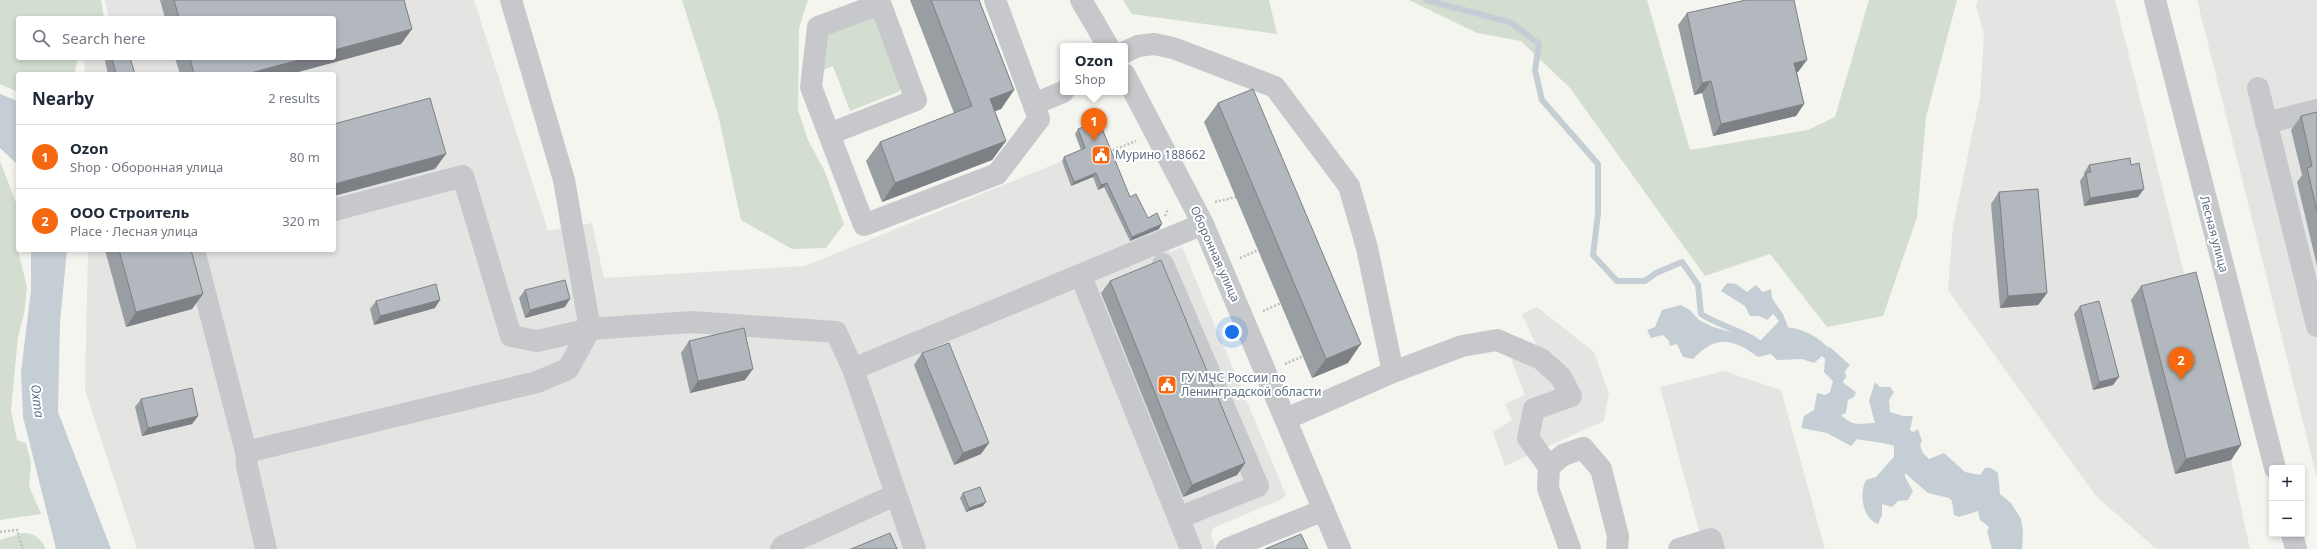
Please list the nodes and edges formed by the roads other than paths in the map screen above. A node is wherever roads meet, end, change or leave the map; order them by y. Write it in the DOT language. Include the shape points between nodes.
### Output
graph roads {
  1 [pos="511,0"];
  2 [pos="995,0"];
  3 [pos="1081,0"];
  4 [pos="2155,0"];
  5 [pos="879,2"];
  6 [pos="1106,43"];
  7 [pos="1128,51"];
  8 [pos="1128,81"];
  9 [pos="2258,88"];
  10 [pos="1060,93"];
  11 [pos="1034,104"];
  12 [pos="2317,110"];
  13 [pos="2266,123"];
  14 [pos="829,134"];
  15 [pos="336,209"];
  16 [pos="1203,224"];
  17 [pos="195,252"];
  18 [pos="1163,264"];
  19 [pos="1081,276"];
  20 [pos="2317,326"];
  21 [pos="590,328"];
  22 [pos="853,369"];
  23 [pos="1393,372"];
  24 [pos="1286,419"];
  25 [pos="246,452"];
  26 [pos="2274,465"];
  27 [pos="1549,467"];
  28 [pos="895,495"];
  29 [pos="1324,510"];
  30 [pos="1178,518"];
  31 [pos="2293,537"];
  32 [pos="266,549"];
  33 [pos="780,549"];
  34 [pos="914,549"];
  35 [pos="1191,549"];
  36 [pos="1228,549"];
  37 [pos="1340,549"];
  38 [pos="1570,549"];
  39 [pos="1617,549"];
  40 [pos="1679,549"];
  41 [pos="1714,549"];
  42 [pos="2296,549"];
  1 -- 21 [label="street" via="564,180"];
  2 -- 11 [label="street"];
  3 -- 6 [label="street"];
  4 -- 26 [label="street, Лесная улица"];
  5 -- 14 [label="street" via="818,27 811,87"];
  5 -- 14 [label="street" via="916,100"];
  7 -- 23 [label="street" via="1138,46 1154,44 1173,48 1275,86 1349,186 1367,248"];
  8 -- 16 [label="street, Оборонная улица"];
  9 -- 13 [label="street"];
  10 -- 11 [label="street"];
  11 -- 14 [label="street" via="1039,120 996,174 864,225"];
  12 -- 13 [label="street"];
  13 -- 20 [label="street"];
  15 -- 21 [label="street" via="463,176 512,336 537,341"];
  16 -- 19 [label="street"];
  16 -- 24 [label="street, Оборонная улица"];
  17 -- 25 [label="street"];
  18 -- 30 [label="street" via="1258,486"];
  19 -- 22 [label="street"];
  19 -- 30 [label="street"];
  21 -- 22 [label="street" via="692,322 836,332"];
  21 -- 25 [label="street" via="568,369 537,382"];
  22 -- 28 [label="street"];
  23 -- 24 [label="street"];
  23 -- 27 [label="street" via="1462,346 1497,340 1541,359 1561,377 1571,396 1534,409 1528,438"];
  24 -- 29 [label="street, Оборонная улица"];
  25 -- 32 [label="street"];
  27 -- 38 [label="street" via="1548,488"];
  27 -- 39 [label="street" via="1563,454 1583,448 1601,469 1618,536"];
  28 -- 33 [label="street"];
  28 -- 34 [label="street"];
  29 -- 36 [label="street"];
  29 -- 37 [label="street, Оборонная улица"];
  30 -- 35 [label="street"];
  31 -- 42 [label="street"];
  40 -- 41 [label="street" via="1711,539"];
}
